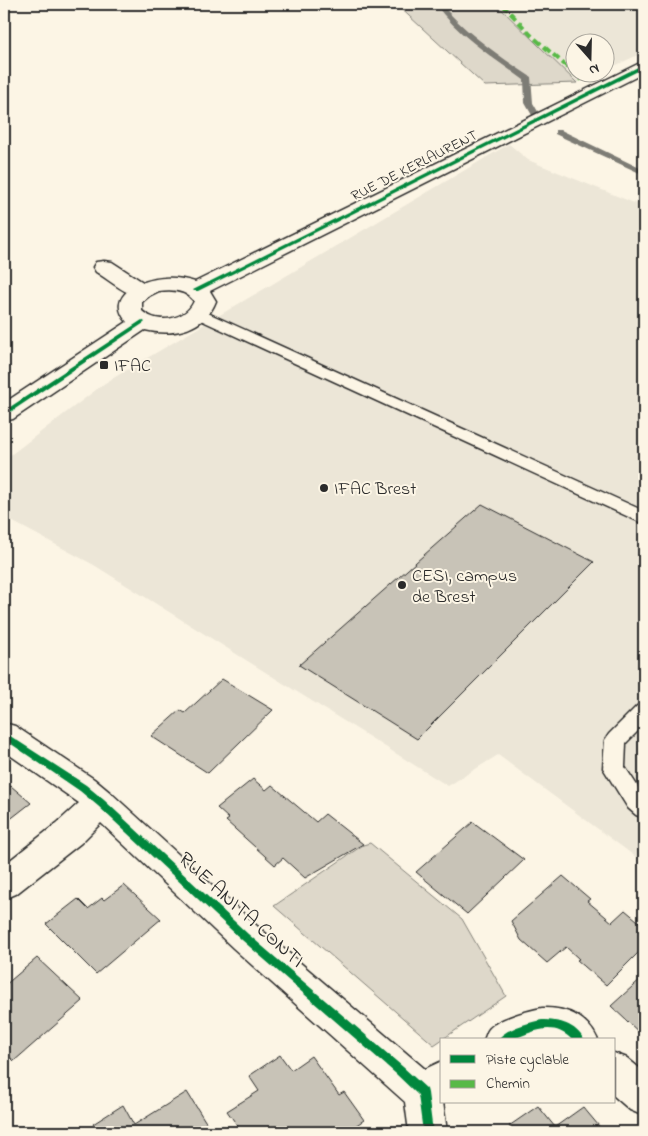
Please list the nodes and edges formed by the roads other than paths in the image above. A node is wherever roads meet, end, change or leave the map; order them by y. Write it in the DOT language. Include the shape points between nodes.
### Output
graph roads {
  1 [pos="644,66"];
  2 [pos="104,267"];
  3 [pos="196,290"];
  4 [pos="141,291"];
  5 [pos="199,314"];
  6 [pos="142,322"];
  7 [pos="4,414"];
  8 [pos="644,518"];
  9 [pos="644,712"];
  10 [pos="4,735"];
  11 [pos="101,803"];
  12 [pos="644,808"];
  13 [pos="4,884"];
  14 [pos="506,1038"];
  15 [pos="577,1038"];
  16 [pos="616,1073"];
  17 [pos="644,1097"];
  18 [pos="428,1113"];
  1 -- 3 [label="street, RUE DE KERLAURENT"];
  2 -- 4 [label="street"];
  3 -- 4 [label="street" via="176,284 157,285"];
  3 -- 5 [label="street" via="205,301"];
  4 -- 6 [label="street" via="129,303 134,317"];
  5 -- 6 [label="street" via="191,320 166,326"];
  5 -- 8 [label="lane"];
  6 -- 7 [label="street"];
  9 -- 12 [label="lane" via="616,740 614,768 636,802"];
  10 -- 11 [label="street, RUE ANITA CONTI"];
  11 -- 13 [label="street" via="69,833"];
  11 -- 18 [label="street, RUE ANITA CONTI" via="238,930 399,1070"];
  14 -- 15 [label="street" via="522,1028 544,1025 567,1030"];
  16 -- 17 [label="street"];
}
